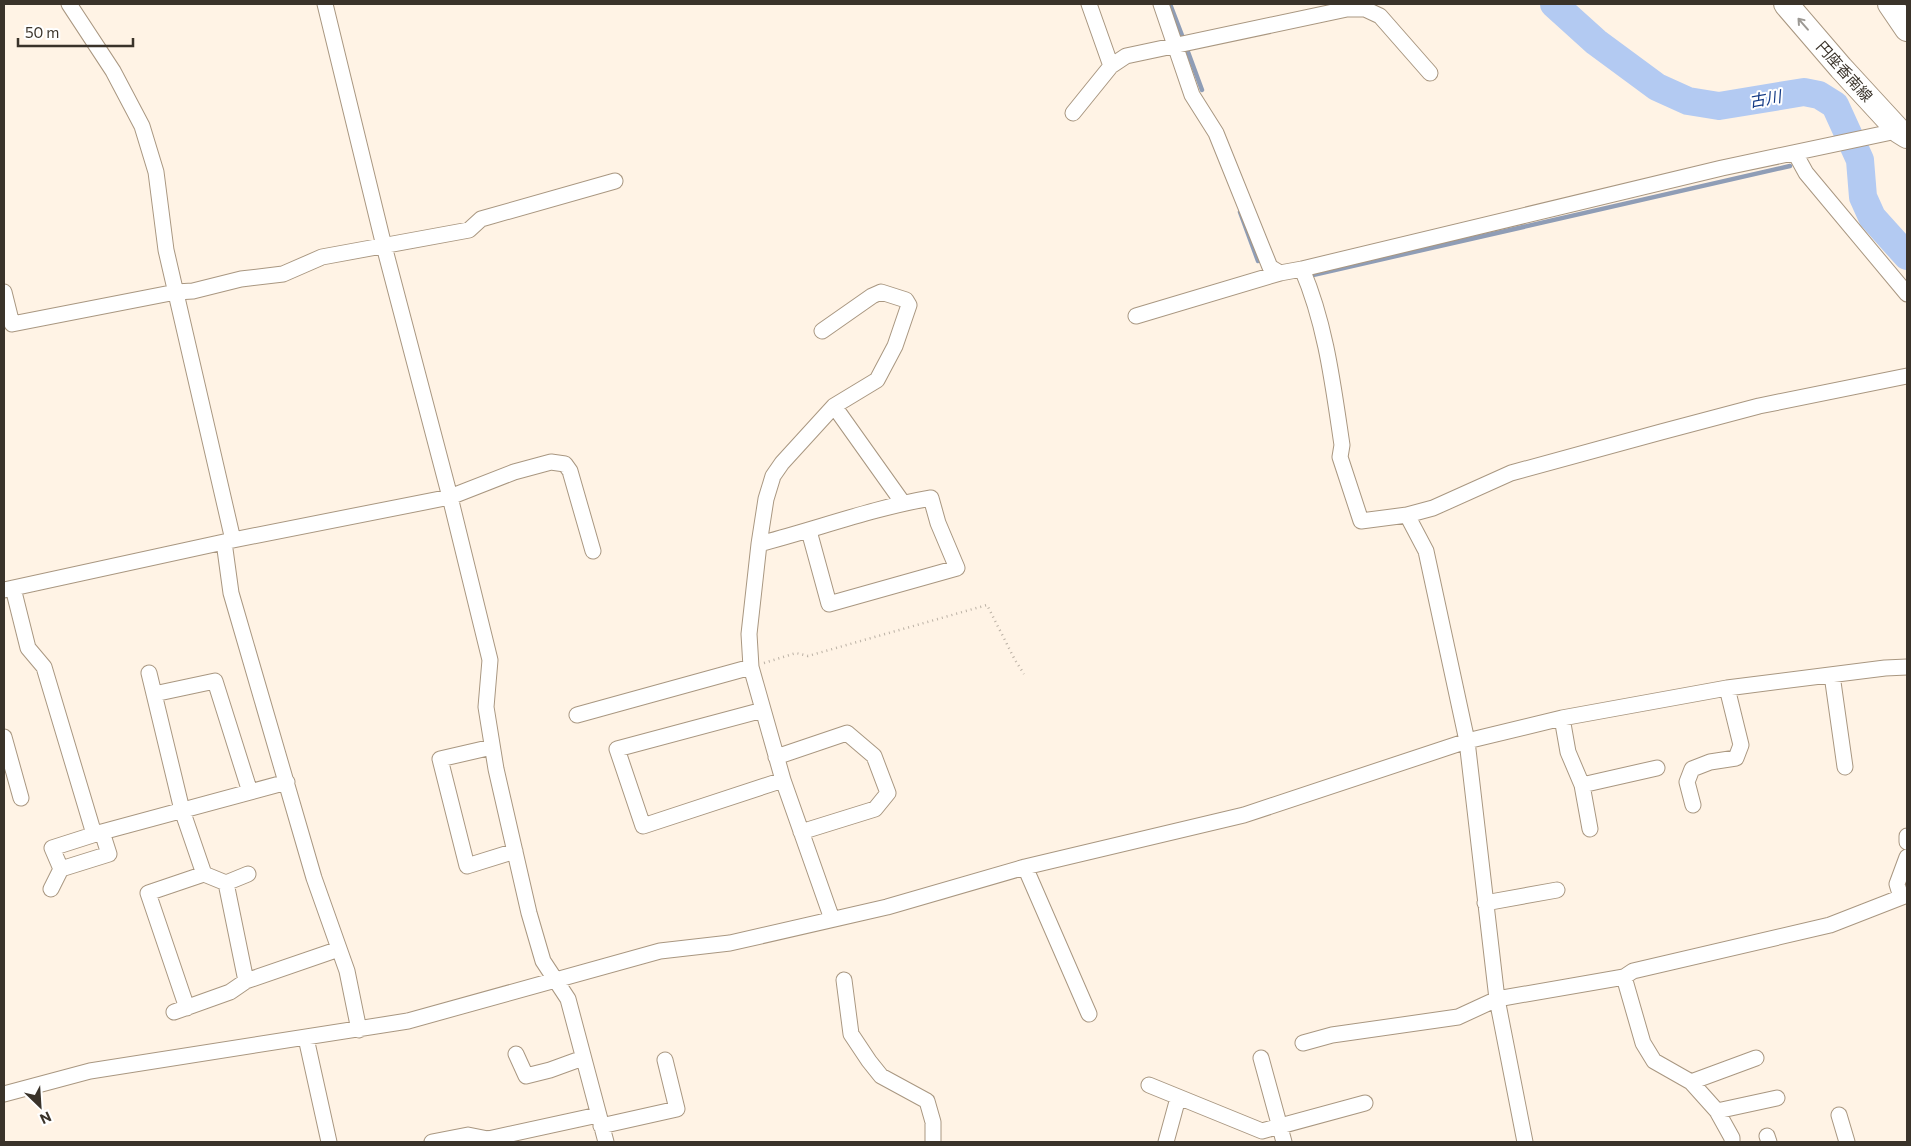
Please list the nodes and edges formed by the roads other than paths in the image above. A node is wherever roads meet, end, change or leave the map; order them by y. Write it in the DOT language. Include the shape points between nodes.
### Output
graph roads {
  1 [pos="68,4"];
  2 [pos="325,4"];
  3 [pos="1089,4"];
  4 [pos="1161,4"];
  5 [pos="1786,4"];
  6 [pos="1175,45"];
  7 [pos="1111,66"];
  8 [pos="1430,73"];
  9 [pos="1073,113"];
  10 [pos="1905,132"];
  11 [pos="1795,153"];
  12 [pos="615,181"];
  13 [pos="384,246"];
  14 [pos="1302,269"];
  15 [pos="1280,273"];
  16 [pos="4,292"];
  17 [pos="176,292"];
  18 [pos="1907,294"];
  19 [pos="1136,316"];
  20 [pos="822,331"];
  21 [pos="1907,376"];
  22 [pos="834,406"];
  23 [pos="450,496"];
  24 [pos="903,503"];
  25 [pos="1407,514"];
  26 [pos="809,531"];
  27 [pos="228,541"];
  28 [pos="759,544"];
  29 [pos="593,551"];
  30 [pos="8,589"];
  31 [pos="751,667"];
  32 [pos="1907,667"];
  33 [pos="148,673"];
  34 [pos="1832,675"];
  35 [pos="1727,688"];
  36 [pos="154,694"];
  37 [pos="763,710"];
  38 [pos="577,715"];
  39 [pos="1562,718"];
  40 [pos="4,737"];
  41 [pos="1466,741"];
  42 [pos="492,747"];
  43 [pos="776,757"];
  44 [pos="1846,767"];
  45 [pos="1657,768"];
  46 [pos="783,780"];
  47 [pos="10,782"];
  48 [pos="287,782"];
  49 [pos="1582,785"];
  50 [pos="250,792"];
  51 [pos="21,798"];
  52 [pos="1693,805"];
  53 [pos="182,810"];
  54 [pos="1590,829"];
  55 [pos="801,832"];
  56 [pos="98,833"];
  57 [pos="1907,836"];
  58 [pos="1907,842"];
  59 [pos="515,851"];
  60 [pos="1907,857"];
  61 [pos="1025,867"];
  62 [pos="61,869"];
  63 [pos="204,874"];
  64 [pos="248,874"];
  65 [pos="226,883"];
  66 [pos="51,889"];
  67 [pos="1557,890"];
  68 [pos="1904,896"];
  69 [pos="1485,903"];
  70 [pos="832,919"];
  71 [pos="339,949"];
  72 [pos="1624,977"];
  73 [pos="554,980"];
  74 [pos="844,980"];
  75 [pos="246,981"];
  76 [pos="1496,999"];
  77 [pos="1089,1014"];
  78 [pos="359,1030"];
  79 [pos="306,1038"];
  80 [pos="1303,1043"];
  81 [pos="516,1054"];
  82 [pos="583,1058"];
  83 [pos="1261,1058"];
  84 [pos="1756,1058"];
  85 [pos="665,1060"];
  86 [pos="1691,1082"];
  87 [pos="1149,1085"];
  88 [pos="4,1094"];
  89 [pos="1178,1098"];
  90 [pos="1777,1098"];
  91 [pos="1365,1102"];
  92 [pos="1717,1111"];
  93 [pos="1839,1115"];
  94 [pos="600,1120"];
  95 [pos="1280,1127"];
  96 [pos="329,1142"];
  97 [pos="432,1142"];
  98 [pos="606,1142"];
  99 [pos="933,1142"];
  100 [pos="1166,1142"];
  101 [pos="1284,1142"];
  102 [pos="1525,1142"];
  103 [pos="1732,1142"];
  104 [pos="1847,1142"];
  1 -- 17 [label="street" via="113,71 142,126 156,172 166,250"];
  2 -- 13 [label="street"];
  3 -- 7 [label="street"];
  4 -- 6 [label="street"];
  10 -- 5 [label="main road, 円座香南線, one-way" via="1841,68"];
  6 -- 7 [label="street" via="1126,56"];
  6 -- 8 [label="street" via="1347,9 1365,10 1380,16"];
  6 -- 15 [label="street" via="1192,95 1216,133 1270,267"];
  7 -- 9 [label="street"];
  10 -- 11 [label="street"];
  11 -- 14 [label="street"];
  11 -- 18 [label="street" via="1806,173"];
  12 -- 13 [label="street" via="481,219 469,230"];
  13 -- 17 [label="street" via="322,257 283,274"];
  13 -- 23 [label="street"];
  14 -- 15 [label="street"];
  14 -- 25 [label="street" via="1314,297 1325,342 1342,445 1340,457 1361,521"];
  15 -- 19 [label="street"];
  16 -- 17 [label="street" via="12,324"];
  17 -- 27 [label="street"];
  20 -- 22 [label="street" via="881,292 906,300 909,305 895,346 876,380"];
  21 -- 25 [label="street" via="1760,406 1510,473 1432,508"];
  22 -- 24 [label="street"];
  22 -- 28 [label="street" via="773,476"];
  23 -- 27 [label="street"];
  23 -- 29 [label="street" via="514,472 551,462 565,464 570,471"];
  23 -- 42 [label="street" via="490,660 486,708"];
  24 -- 26 [label="street"];
  24 -- 26 [label="street" via="931,498 957,568 829,604"];
  25 -- 41 [label="street" via="1426,551"];
  26 -- 28 [label="street"];
  27 -- 30 [label="street"];
  27 -- 48 [label="street" via="231,594"];
  28 -- 31 [label="street" via="749,634"];
  30 -- 56 [label="street" via="28,648 44,667"];
  31 -- 37 [label="street"];
  31 -- 38 [label="street"];
  32 -- 34 [label="street"];
  33 -- 36 [label="street"];
  34 -- 35 [label="street"];
  34 -- 44 [label="street"];
  35 -- 39 [label="street"];
  35 -- 52 [label="street" via="1741,745 1736,758 1692,769 1687,782"];
  36 -- 50 [label="street" via="215,681"];
  36 -- 53 [label="street"];
  37 -- 43 [label="street"];
  37 -- 46 [label="street" via="617,749 643,826"];
  39 -- 41 [label="street"];
  39 -- 49 [label="street" via="1568,752"];
  40 -- 47 [label="street"];
  41 -- 61 [label="street" via="1244,815"];
  41 -- 69 [label="street"];
  42 -- 59 [label="street"];
  42 -- 59 [label="street" via="440,760 467,866"];
  43 -- 46 [label="street"];
  43 -- 55 [label="street" via="848,734 874,756 888,793 875,809"];
  45 -- 49 [label="street"];
  46 -- 55 [label="street"];
  47 -- 51 [label="street"];
  48 -- 50 [label="street"];
  48 -- 71 [label="street" via="314,878"];
  49 -- 54 [label="street"];
  50 -- 53 [label="street"];
  53 -- 56 [label="street"];
  53 -- 63 [label="street"];
  55 -- 70 [label="street"];
  56 -- 62 [label="street" via="52,848"];
  56 -- 62 [label="street" via="109,854"];
  57 -- 58 [label="street"];
  59 -- 73 [label="street" via="543,961"];
  60 -- 68 [label="street" via="1897,884"];
  61 -- 70 [label="street" via="887,907"];
  61 -- 77 [label="street"];
  62 -- 66 [label="street"];
  63 -- 65 [label="street"];
  63 -- 75 [label="street" via="148,893 180,1010 230,992"];
  64 -- 65 [label="street"];
  65 -- 75 [label="street"];
  67 -- 69 [label="street"];
  68 -- 72 [label="street" via="1830,925 1632,971"];
  69 -- 76 [label="street"];
  70 -- 73 [label="street" via="730,943 660,951"];
  71 -- 75 [label="street"];
  71 -- 78 [label="street"];
  72 -- 76 [label="street"];
  72 -- 86 [label="street" via="1636,1023 1654,1061"];
  73 -- 78 [label="street" via="408,1021"];
  73 -- 82 [label="street" via="568,999"];
  74 -- 99 [label="street" via="851,1034 881,1076 927,1101 933,1122"];
  76 -- 80 [label="street" via="1458,1017 1332,1035"];
  76 -- 102 [label="street"];
  78 -- 79 [label="street"];
  79 -- 88 [label="street" via="90,1071"];
  79 -- 96 [label="street"];
  81 -- 82 [label="street" via="526,1076"];
  82 -- 94 [label="street"];
  83 -- 95 [label="street"];
  84 -- 86 [label="street"];
  85 -- 94 [label="street" via="678,1108"];
  86 -- 92 [label="street"];
  87 -- 89 [label="street"];
  89 -- 95 [label="street" via="1262,1131"];
  89 -- 100 [label="street"];
  90 -- 92 [label="street"];
  91 -- 95 [label="street"];
  92 -- 103 [label="street"];
  93 -- 104 [label="street"];
  94 -- 97 [label="street" via="488,1139 468,1135"];
  94 -- 98 [label="street"];
  95 -- 101 [label="street"];
}
